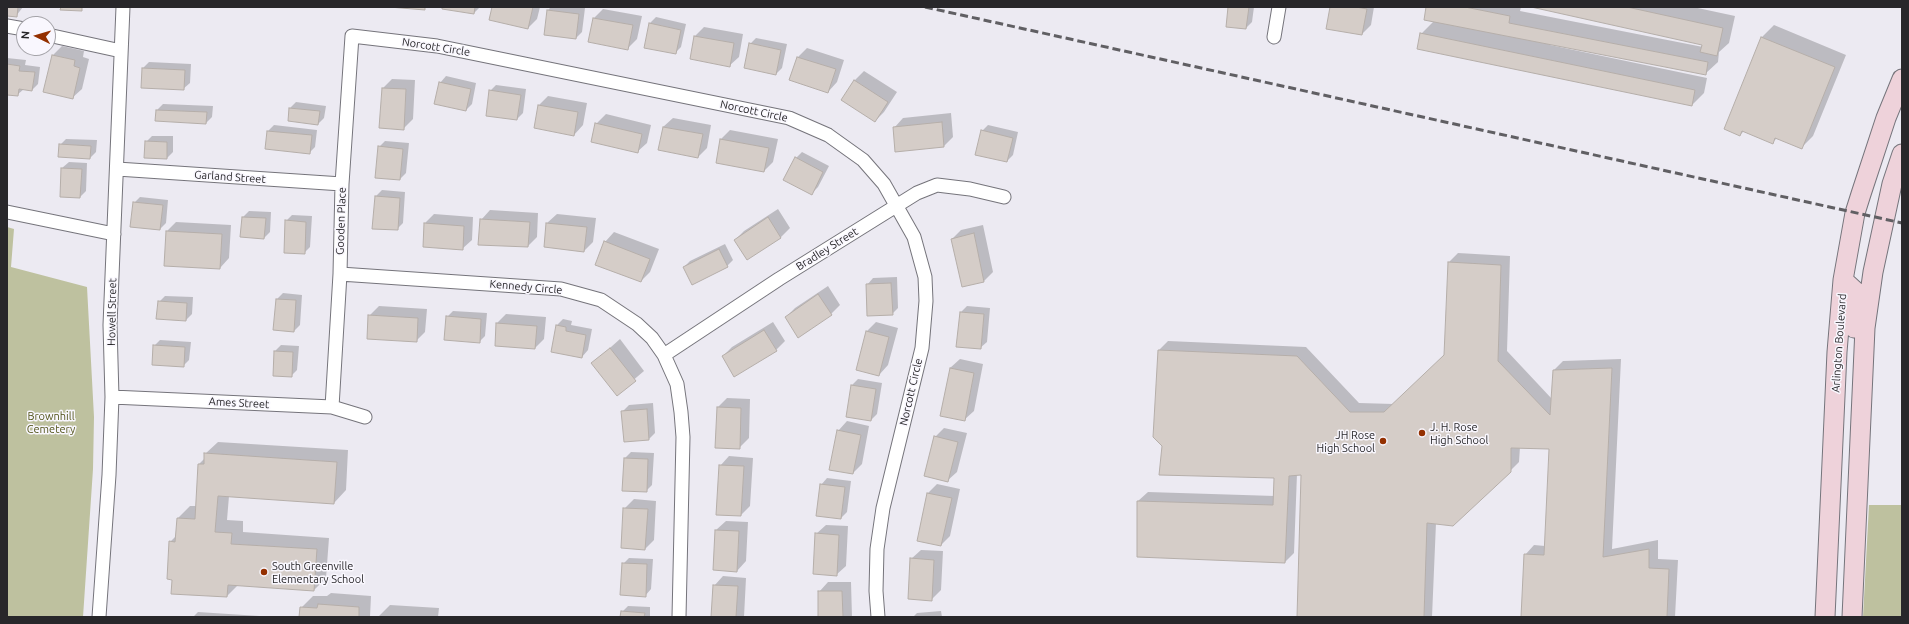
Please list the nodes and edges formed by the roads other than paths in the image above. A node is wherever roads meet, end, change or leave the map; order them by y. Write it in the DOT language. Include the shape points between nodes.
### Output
graph roads {
  1 [pos="123,7"];
  2 [pos="1280,7"];
  3 [pos="352,36"];
  4 [pos="56,37"];
  5 [pos="1274,37"];
  6 [pos="121,51"];
  7 [pos="1902,79"];
  8 [pos="1902,154"];
  9 [pos="117,169"];
  10 [pos="342,184"];
  11 [pos="1004,197"];
  12 [pos="896,205"];
  13 [pos="7,212"];
  14 [pos="114,234"];
  15 [pos="340,274"];
  16 [pos="1843,280"];
  17 [pos="664,355"];
  18 [pos="112,396"];
  19 [pos="332,407"];
  20 [pos="1862,409"];
  21 [pos="365,417"];
  22 [pos="99,617"];
  23 [pos="679,617"];
  24 [pos="878,617"];
  25 [pos="1825,617"];
  26 [pos="1852,617"];
  1 -- 6 [label="street, Howell Street"];
  2 -- 5 [label="street"];
  3 -- 10 [label="street, Gooden Place"];
  3 -- 12 [label="street, Norcott Circle" via="438,46 789,118 828,135 863,160 884,184"];
  4 -- 6 [label="street"];
  6 -- 9 [label="street, Howell Street"];
  7 -- 16 [label="main road, Arlington Boulevard" via="1886,118 1855,213"];
  8 -- 20 [label="main road" via="1892,184 1873,272 1866,328"];
  9 -- 10 [label="street, Garland Street"];
  9 -- 14 [label="street, Howell Street"];
  10 -- 15 [label="street, Gooden Place"];
  11 -- 12 [label="street, Bradley Street" via="937,185"];
  12 -- 17 [label="street, Bradley Street"];
  12 -- 24 [label="street, Norcott Circle" via="914,237 925,277 926,301 922,348 883,508 876,591"];
  13 -- 14 [label="street"];
  14 -- 18 [label="street, Howell Street" via="110,325"];
  15 -- 17 [label="street, Kennedy Circle" via="561,289 601,300 636,324 652,338"];
  15 -- 19 [label="street, Gooden Place"];
  16 -- 20 [label="main road" via="1856,292 1853,344"];
  16 -- 25 [label="main road, Arlington Boulevard" via="1837,352"];
  17 -- 23 [label="street, Kennedy Circle" via="677,384 683,437"];
  18 -- 19 [label="street, Ames Street"];
  18 -- 22 [label="street, Howell Street"];
  19 -- 21 [label="street, Ames Street"];
  20 -- 26 [label="main road"];
}
